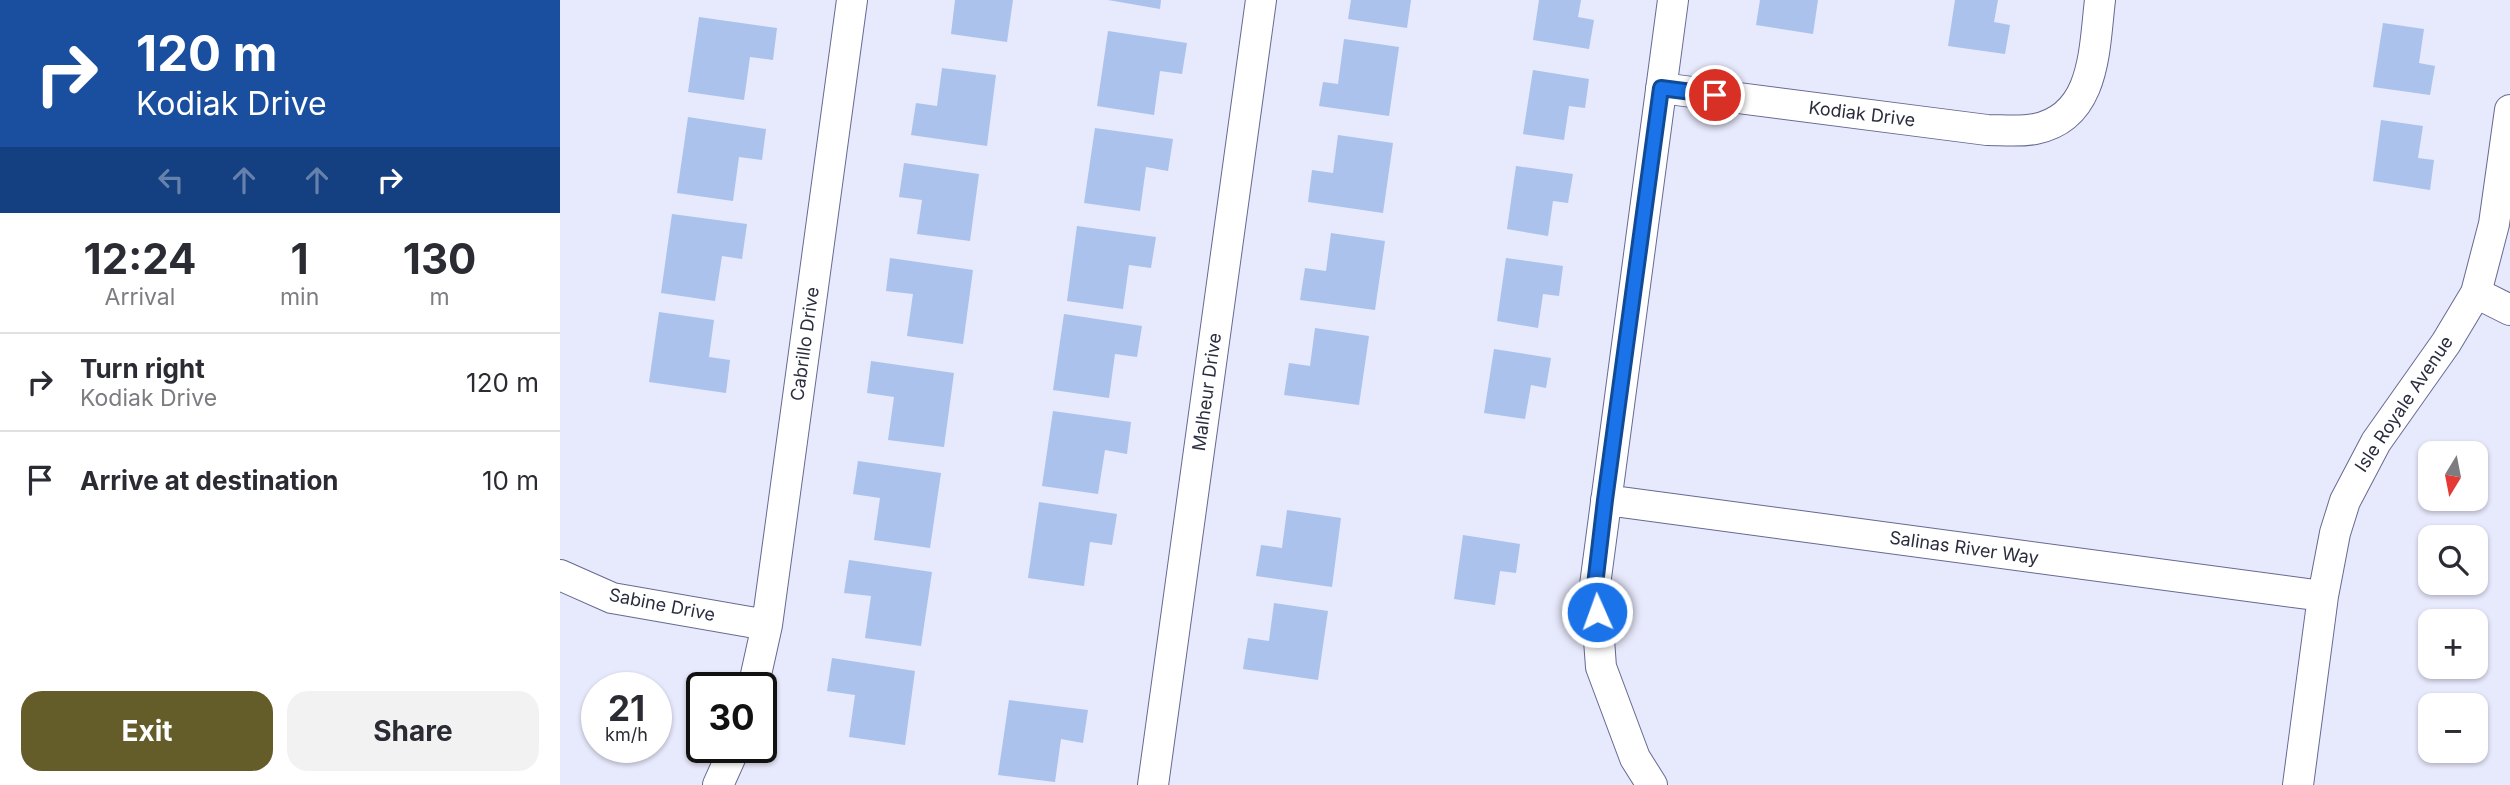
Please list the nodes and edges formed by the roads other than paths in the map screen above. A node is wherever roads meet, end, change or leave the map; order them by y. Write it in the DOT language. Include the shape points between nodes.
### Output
graph roads {
  1 [pos="852,0"];
  2 [pos="1261,0"];
  3 [pos="1673,0"];
  4 [pos="2100,0"];
  5 [pos="1661,88"];
  6 [pos="2510,110"];
  7 [pos="2476,293"];
  8 [pos="2510,310"];
  9 [pos="1605,500"];
  10 [pos="560,575"];
  11 [pos="2323,596"];
  12 [pos="767,625"];
  13 [pos="757,672"];
  14 [pos="728,763"];
  15 [pos="719,785"];
  16 [pos="1153,785"];
  17 [pos="1652,785"];
  18 [pos="2298,785"];
  1 -- 12 [label="street, Cabrillo Drive"];
  2 -- 16 [label="street, Malheur Drive"];
  3 -- 5 [label="street"];
  4 -- 5 [label="street, Kodiak Drive" via="2090,80 2062,119 2036,129 1987,130"];
  5 -- 9 [label="street"];
  6 -- 7 [label="street, Isle Royale Avenue" via="2494,224"];
  7 -- 8 [label="street"];
  7 -- 11 [label="street, Isle Royale Avenue" via="2356,475 2335,533"];
  9 -- 11 [label="street, Salinas River Way"];
  9 -- 17 [label="street" via="1595,585 1601,667 1635,758"];
  10 -- 12 [label="street, Sabine Drive" via="612,598"];
  11 -- 18 [label="street, Isle Royale Avenue"];
  12 -- 13 [label="street, Cabrillo Drive"];
  14 -- 15 [label="street"];
}
